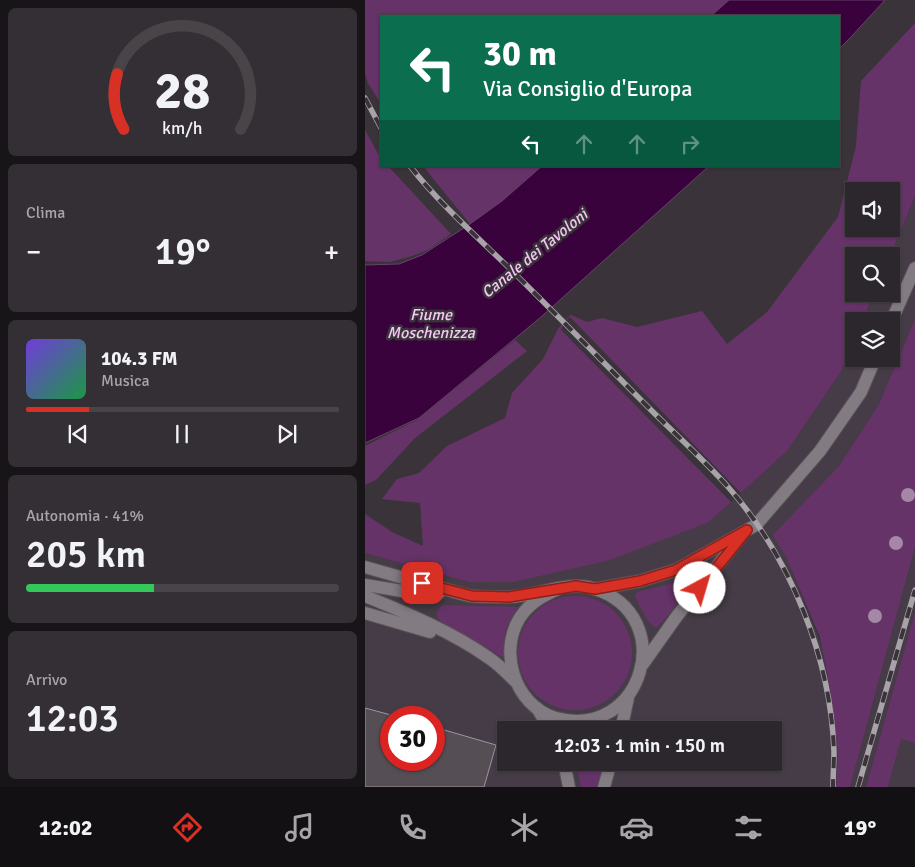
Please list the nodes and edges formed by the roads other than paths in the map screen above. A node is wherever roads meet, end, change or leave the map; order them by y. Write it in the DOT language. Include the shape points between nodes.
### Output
graph roads {
  1 [pos="915,268"];
  2 [pos="895,312"];
  3 [pos="872,367"];
  4 [pos="747,530"];
  5 [pos="365,567"];
  6 [pos="365,586"];
  7 [pos="558,589"];
  8 [pos="595,589"];
  9 [pos="365,596"];
  10 [pos="472,596"];
  11 [pos="365,613"];
  12 [pos="461,642"];
  13 [pos="643,664"];
  14 [pos="515,681"];
  15 [pos="627,698"];
  16 [pos="537,708"];
  17 [pos="545,721"];
  18 [pos="623,721"];
  19 [pos="566,771"];
  20 [pos="608,771"];
  21 [pos="569,787"];
  22 [pos="603,787"];
  1 -- 2 [label="street"];
  3 -- 4 [label="street" via="861,392 820,451 756,525"];
  4 -- 8 [label="street" via="676,570"];
  4 -- 13 [label="street" via="677,616"];
  5 -- 10 [label="street"];
  6 -- 10 [label="street"];
  7 -- 8 [label="street" via="576,586"];
  7 -- 10 [label="street" via="509,597"];
  7 -- 14 [label="street" via="541,597 523,613 512,634 509,658"];
  8 -- 13 [label="street" via="617,600 633,617 642,639"];
  9 -- 12 [label="street"];
  11 -- 12 [label="street"];
  12 -- 14 [label="street" via="490,658"];
  13 -- 15 [label="street" via="638,682"];
  14 -- 16 [label="street"];
  15 -- 16 [label="street" via="612,711 594,719 574,721 554,717"];
  15 -- 18 [label="street"];
  16 -- 17 [label="street"];
  19 -- 21 [label="street"];
  20 -- 22 [label="street"];
}
